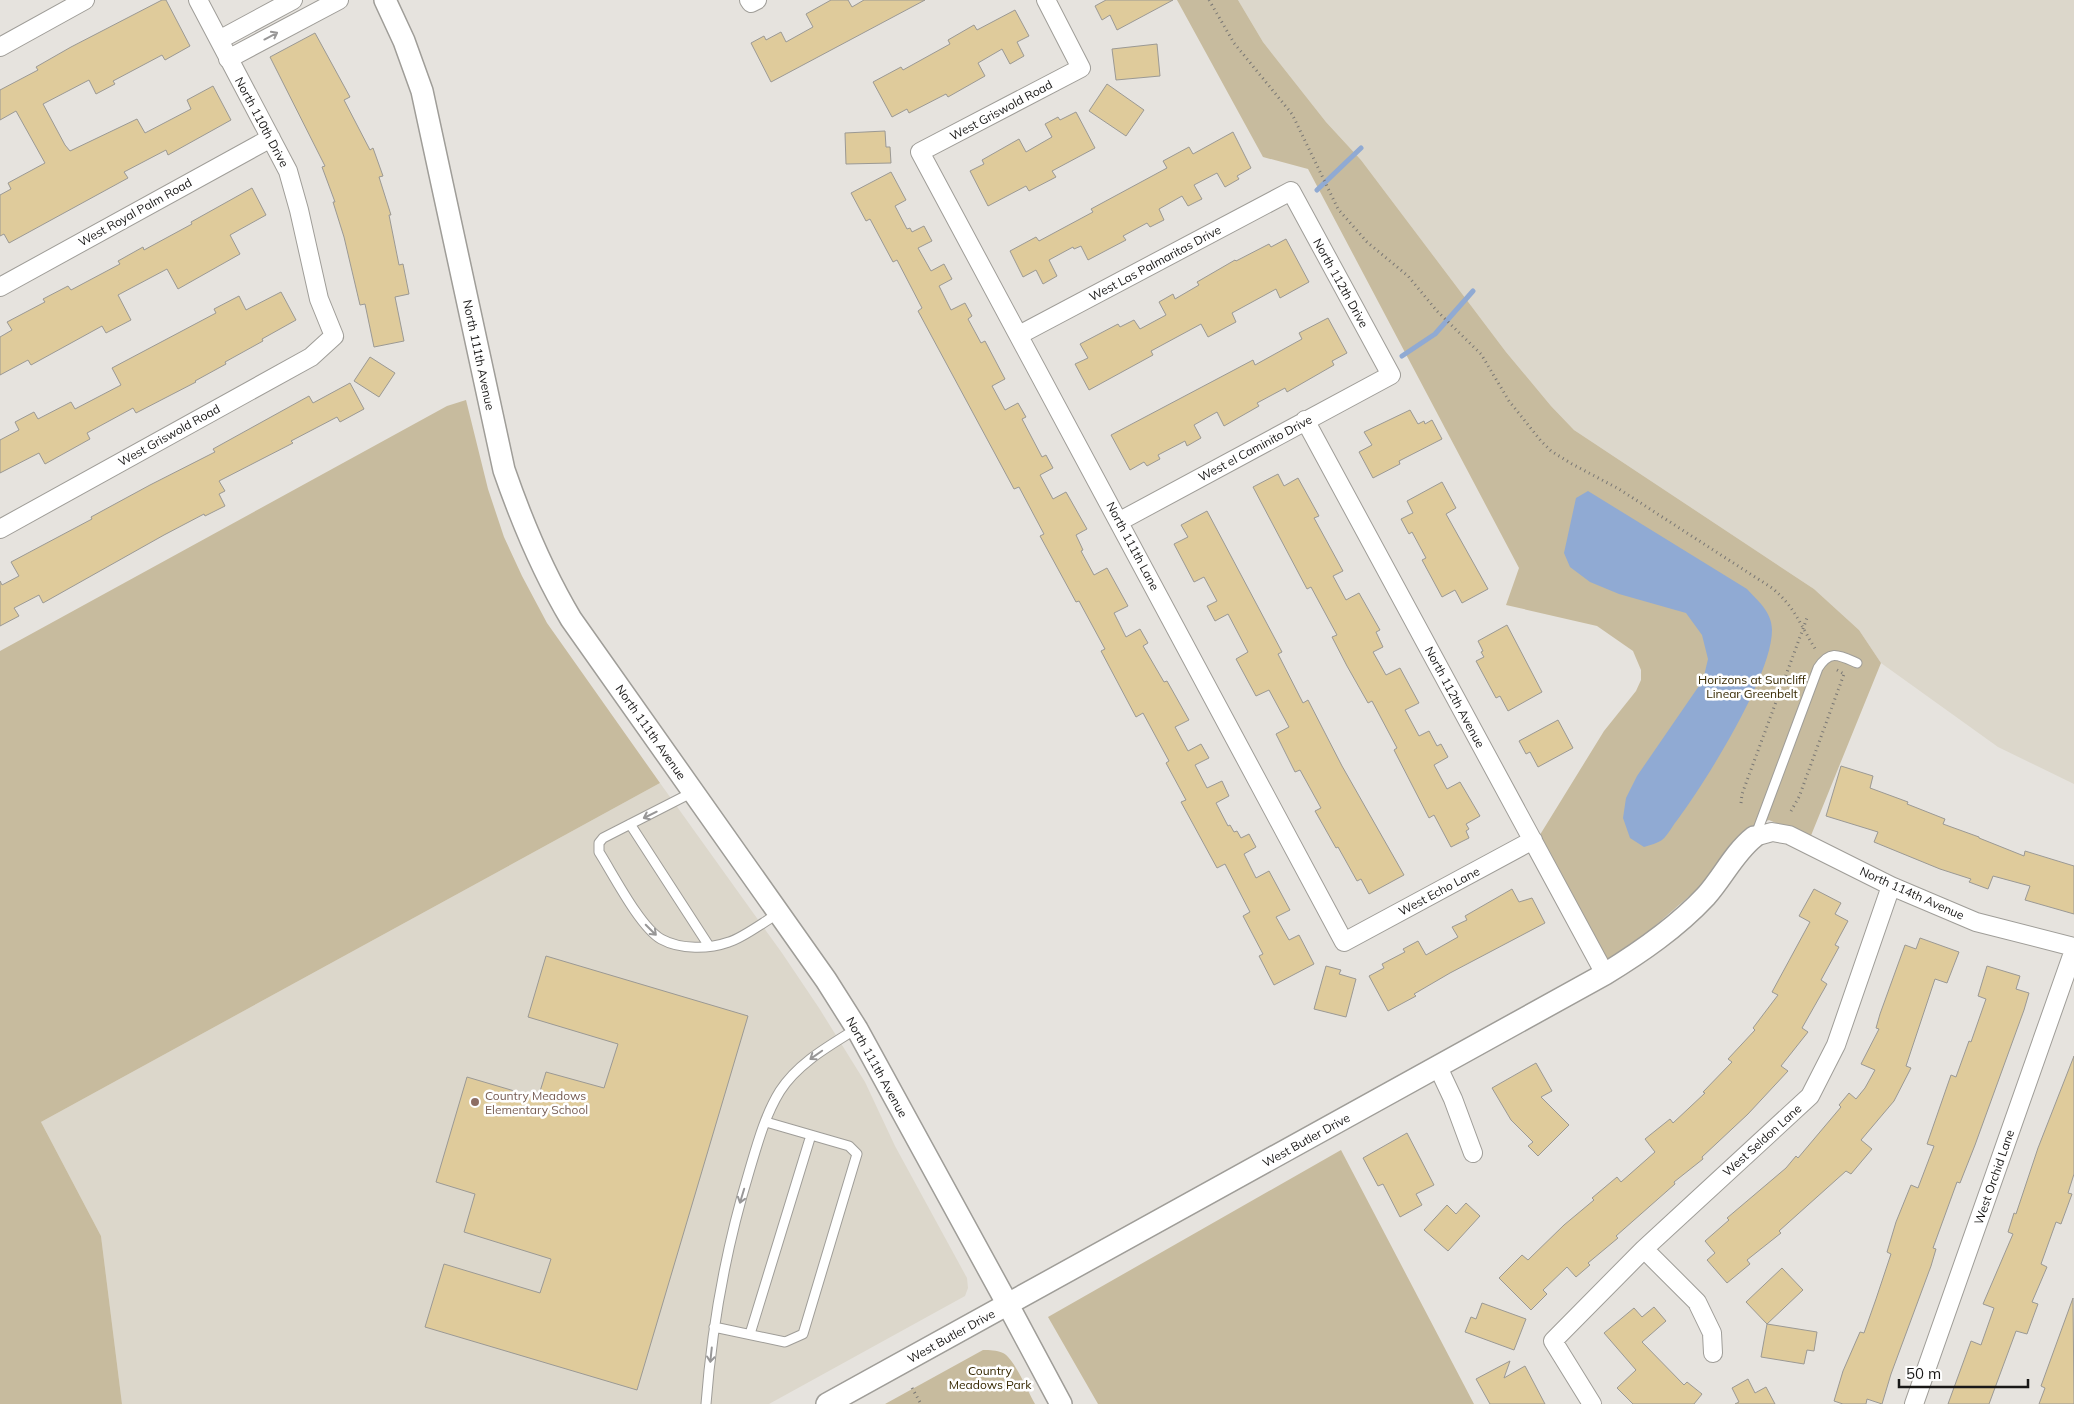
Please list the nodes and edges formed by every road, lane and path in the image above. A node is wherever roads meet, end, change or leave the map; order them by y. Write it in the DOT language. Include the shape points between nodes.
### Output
graph roads {
  1 [pos="85,0"];
  2 [pos="198,0"];
  3 [pos="293,0"];
  4 [pos="339,0"];
  5 [pos="386,0"];
  6 [pos="1046,0"];
  7 [pos="1209,0"];
  8 [pos="219,40"];
  9 [pos="0,47"];
  10 [pos="228,59"];
  11 [pos="271,138"];
  12 [pos="920,152"];
  13 [pos="1291,191"];
  14 [pos="0,287"];
  15 [pos="1020,335"];
  16 [pos="334,336"];
  17 [pos="1391,375"];
  18 [pos="1305,420"];
  19 [pos="1120,521"];
  20 [pos="0,529"];
  21 [pos="1807,618"];
  22 [pos="1804,628"];
  23 [pos="1824,660"];
  24 [pos="1853,661"];
  25 [pos="1844,674"];
  26 [pos="693,792"];
  27 [pos="1740,803"];
  28 [pos="1791,811"];
  29 [pos="630,824"];
  30 [pos="1754,837"];
  31 [pos="1533,840"];
  32 [pos="1891,886"];
  33 [pos="779,913"];
  34 [pos="1344,942"];
  35 [pos="709,946"];
  36 [pos="2074,949"];
  37 [pos="1605,974"];
  38 [pos="857,1029"];
  39 [pos="1438,1067"];
  40 [pos="766,1122"];
  41 [pos="811,1135"];
  42 [pos="1473,1153"];
  43 [pos="1644,1249"];
  44 [pos="1008,1305"];
  45 [pos="714,1327"];
  46 [pos="750,1334"];
  47 [pos="1713,1353"];
  48 [pos="912,1388"];
  49 [pos="706,1404"];
  50 [pos="826,1404"];
  51 [pos="922,1404"];
  52 [pos="1061,1404"];
  53 [pos="1592,1404"];
  54 [pos="1914,1404"];
  1 -- 9 [label="street"];
  2 -- 8 [label="street, North 110th Drive"];
  3 -- 8 [label="street"];
  10 -- 4 [label="street, one-way"];
  5 -- 26 [label="street, North 111th Avenue" via="422,90 504,470 516,506 544,570 571,620"];
  6 -- 12 [label="street, West Griswold Road" via="1082,68"];
  7 -- 22 [label="path" via="1234,43 1292,114 1338,209 1367,242 1408,276 1437,312 1480,354 1509,401 1540,441 1551,451 1626,493 1772,588 1787,600"];
  8 -- 10 [label="street, North 110th Drive"];
  10 -- 11 [label="street, North 110th Drive"];
  11 -- 14 [label="street, West Royal Palm Road"];
  11 -- 16 [label="street, North 110th Drive" via="288,171 319,299"];
  12 -- 15 [label="street, North 111th Lane"];
  13 -- 15 [label="street, West Las Palmaritas Drive"];
  13 -- 17 [label="street, North 112th Drive"];
  15 -- 19 [label="street, North 111th Lane"];
  16 -- 20 [label="street, West Griswold Road" via="311,357"];
  17 -- 18 [label="street, West el Caminito Drive"];
  18 -- 19 [label="street, West el Caminito Drive"];
  18 -- 31 [label="street, North 112th Avenue"];
  19 -- 34 [label="street, North 111th Lane"];
  21 -- 22 [label="path"];
  22 -- 23 [label="path"];
  22 -- 27 [label="path"];
  23 -- 24 [label="lane" via="1839,655"];
  23 -- 25 [label="path"];
  23 -- 30 [label="lane" via="1818,668"];
  24 -- 25 [label="path"];
  25 -- 28 [label="path" via="1800,797"];
  26 -- 29 [label="lane, one-way"];
  26 -- 33 [label="street, North 111th Avenue"];
  29 -- 35 [label="lane"];
  29 -- 35 [label="lane, one-way" via="603,838 598,843 599,852 641,918 661,939 681,946"];
  30 -- 32 [label="street, North 114th Avenue" via="1772,832 1789,835"];
  30 -- 37 [label="street, West Butler Drive" via="1683,919 1645,950"];
  31 -- 34 [label="street, West Echo Lane"];
  31 -- 37 [label="street, North 112th Avenue"];
  32 -- 36 [label="street, North 114th Avenue" via="1976,922"];
  32 -- 43 [label="street, West Seldon Lane" via="1836,1045 1810,1096"];
  33 -- 35 [label="lane" via="730,942"];
  33 -- 38 [label="street, North 111th Avenue"];
  36 -- 54 [label="street, West Orchid Lane"];
  37 -- 39 [label="street, West Butler Drive"];
  38 -- 40 [label="lane, one-way" via="809,1059 796,1072 780,1091"];
  38 -- 44 [label="street, North 111th Avenue"];
  39 -- 42 [label="street"];
  39 -- 44 [label="street, West Butler Drive"];
  40 -- 41 [label="lane"];
  40 -- 45 [label="lane, one-way" via="736,1215"];
  41 -- 46 [label="lane"];
  41 -- 46 [label="lane" via="849,1146 858,1154 803,1334 785,1342"];
  43 -- 47 [label="street" via="1696,1302 1712,1333"];
  43 -- 53 [label="street, West Seldon Lane" via="1553,1341"];
  44 -- 50 [label="street, West Butler Drive"];
  44 -- 52 [label="street, North 111th Avenue"];
  45 -- 46 [label="lane"];
  45 -- 49 [label="lane, one-way"];
  48 -- 51 [label="path"];
}
